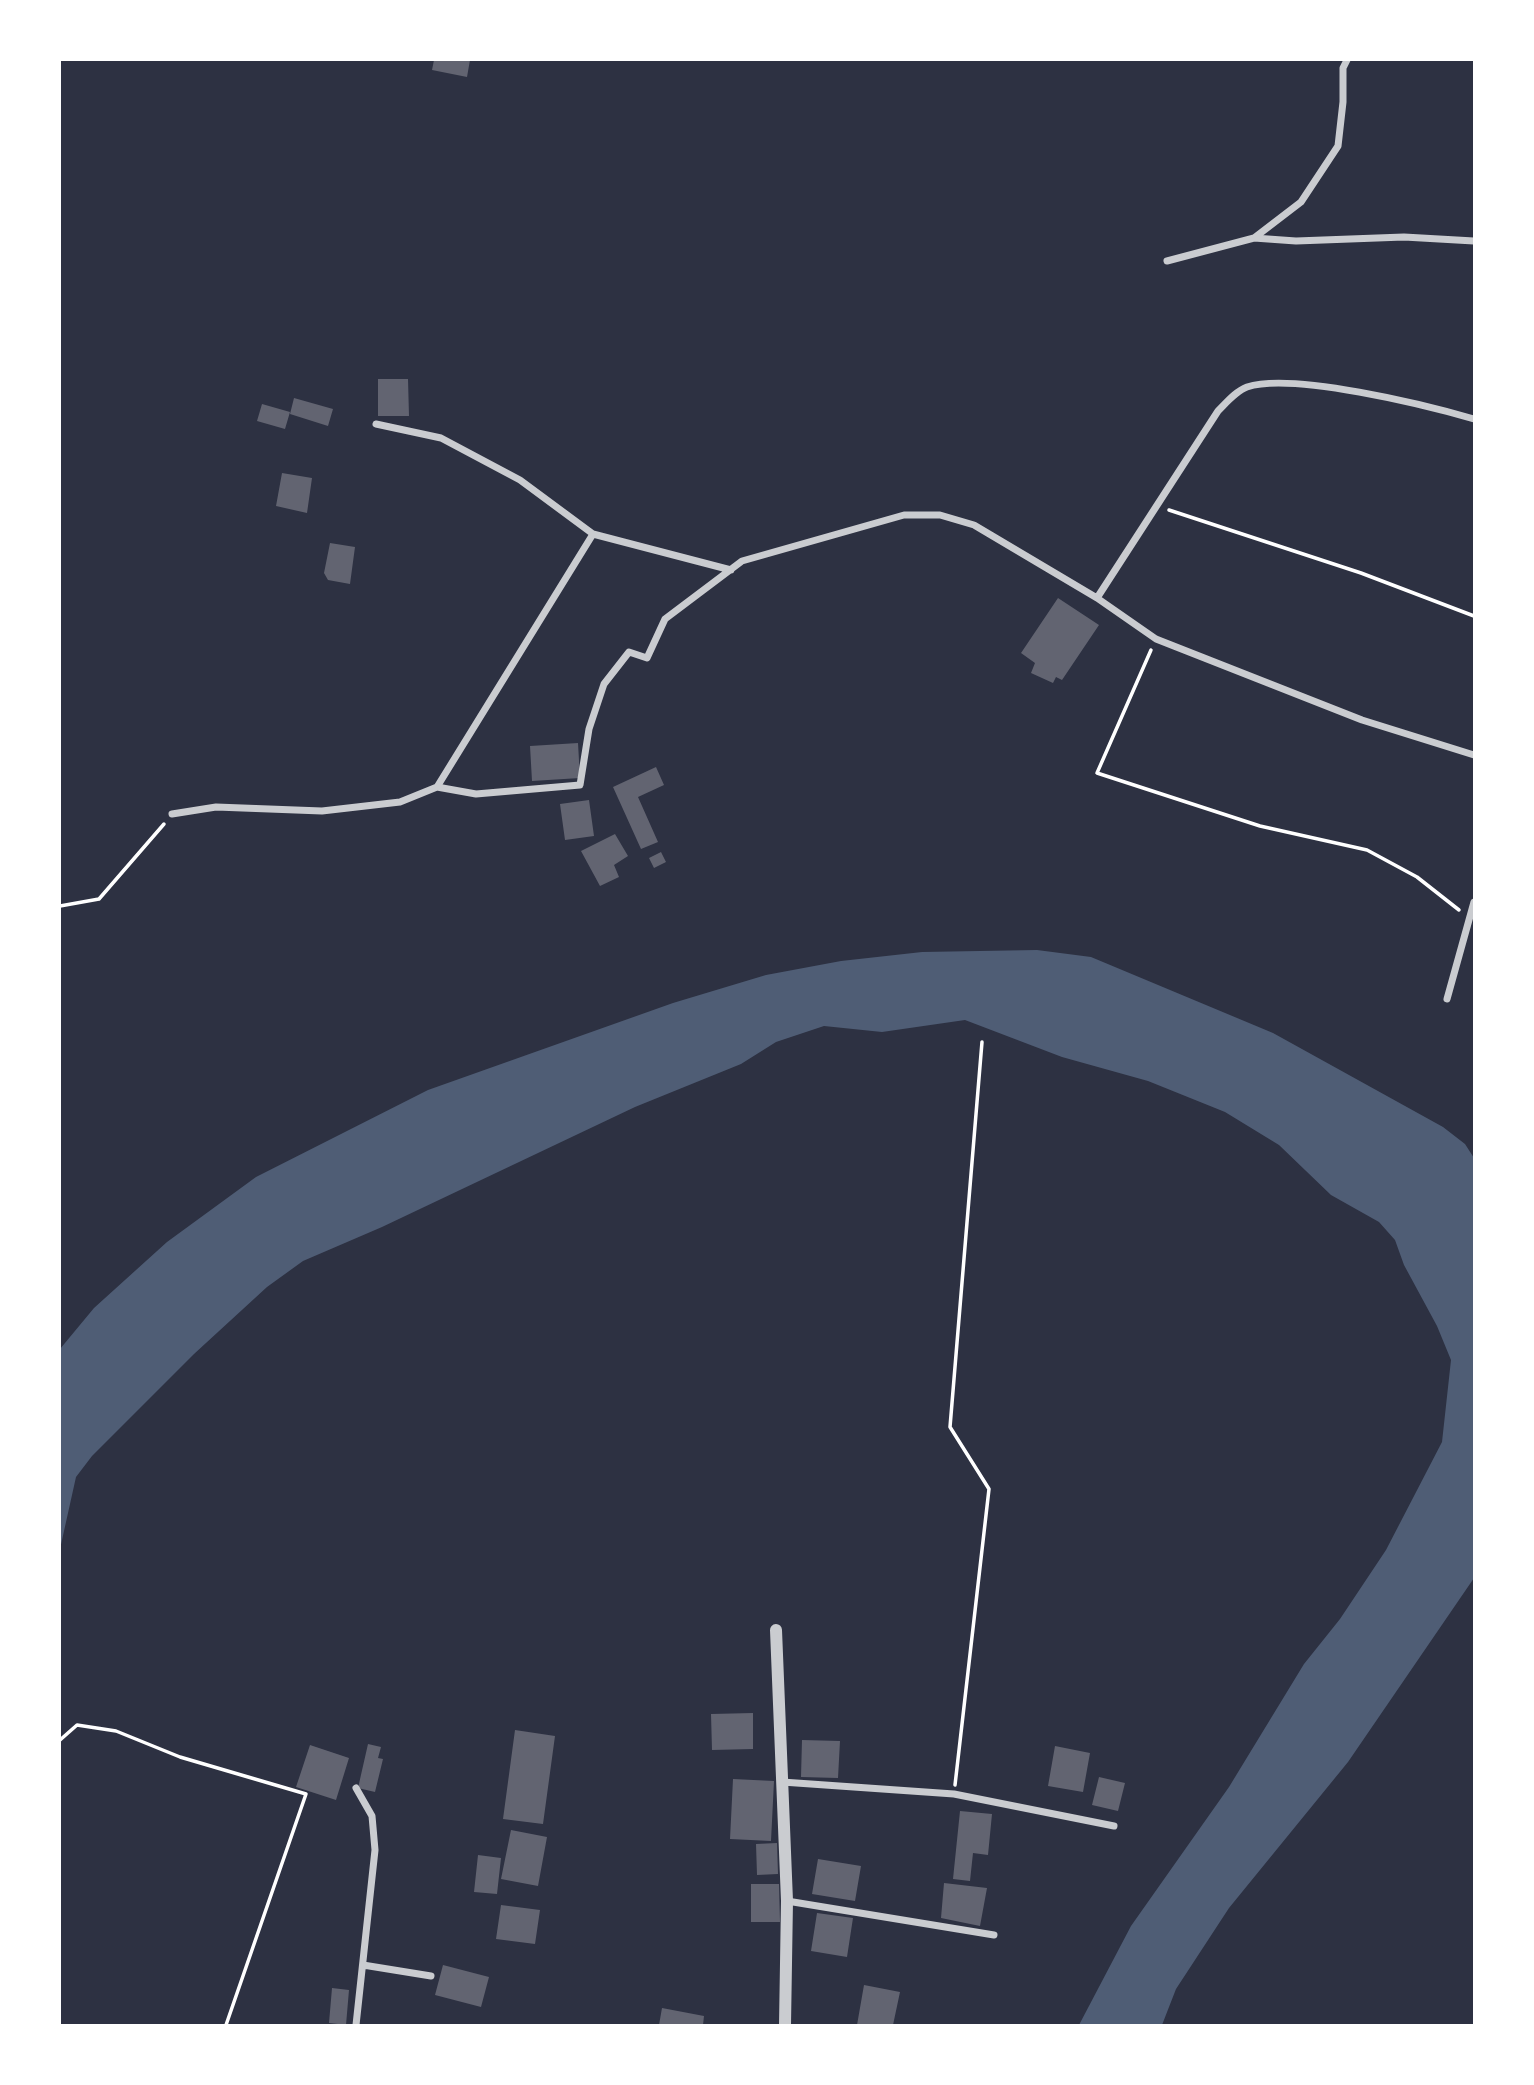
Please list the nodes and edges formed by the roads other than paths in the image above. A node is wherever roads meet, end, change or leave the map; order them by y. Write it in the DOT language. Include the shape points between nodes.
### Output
graph roads {
  1 [pos="1347,60"];
  2 [pos="1254,238"];
  3 [pos="1475,241"];
  4 [pos="1167,261"];
  5 [pos="1475,419"];
  6 [pos="376,424"];
  7 [pos="593,534"];
  8 [pos="731,570"];
  9 [pos="1097,598"];
  10 [pos="1475,755"];
  11 [pos="437,787"];
  12 [pos="172,814"];
  13 [pos="1475,902"];
  14 [pos="1447,999"];
  15 [pos="776,1630"];
  16 [pos="782,1782"];
  17 [pos="356,1788"];
  18 [pos="1114,1826"];
  19 [pos="787,1901"];
  20 [pos="994,1935"];
  21 [pos="363,1965"];
  22 [pos="431,1976"];
  23 [pos="356,2025"];
  24 [pos="785,2025"];
  1 -- 2 [label="street" via="1338,146 1301,202"];
  2 -- 3 [label="street"];
  2 -- 4 [label="street"];
  5 -- 9 [label="street" via="1320,387 1272,381 1244,388 1218,411"];
  6 -- 7 [label="street" via="441,438 520,480"];
  7 -- 8 [label="street"];
  7 -- 11 [label="street"];
  8 -- 9 [label="street" via="742,561 904,515 940,515 974,525"];
  8 -- 11 [label="street" via="664,619 646,657 629,652 604,684 589,729 580,785 476,794"];
  9 -- 10 [label="street" via="1156,639 1362,720"];
  11 -- 12 [label="street" via="400,802 322,811 216,807"];
  13 -- 14 [label="street"];
  15 -- 16 [label="street"];
  16 -- 18 [label="street" via="954,1794"];
  16 -- 19 [label="street"];
  17 -- 21 [label="street" via="366,1801 374,1827 375,1850"];
  19 -- 20 [label="street"];
  19 -- 24 [label="street"];
  21 -- 22 [label="street"];
  21 -- 23 [label="street"];
}
